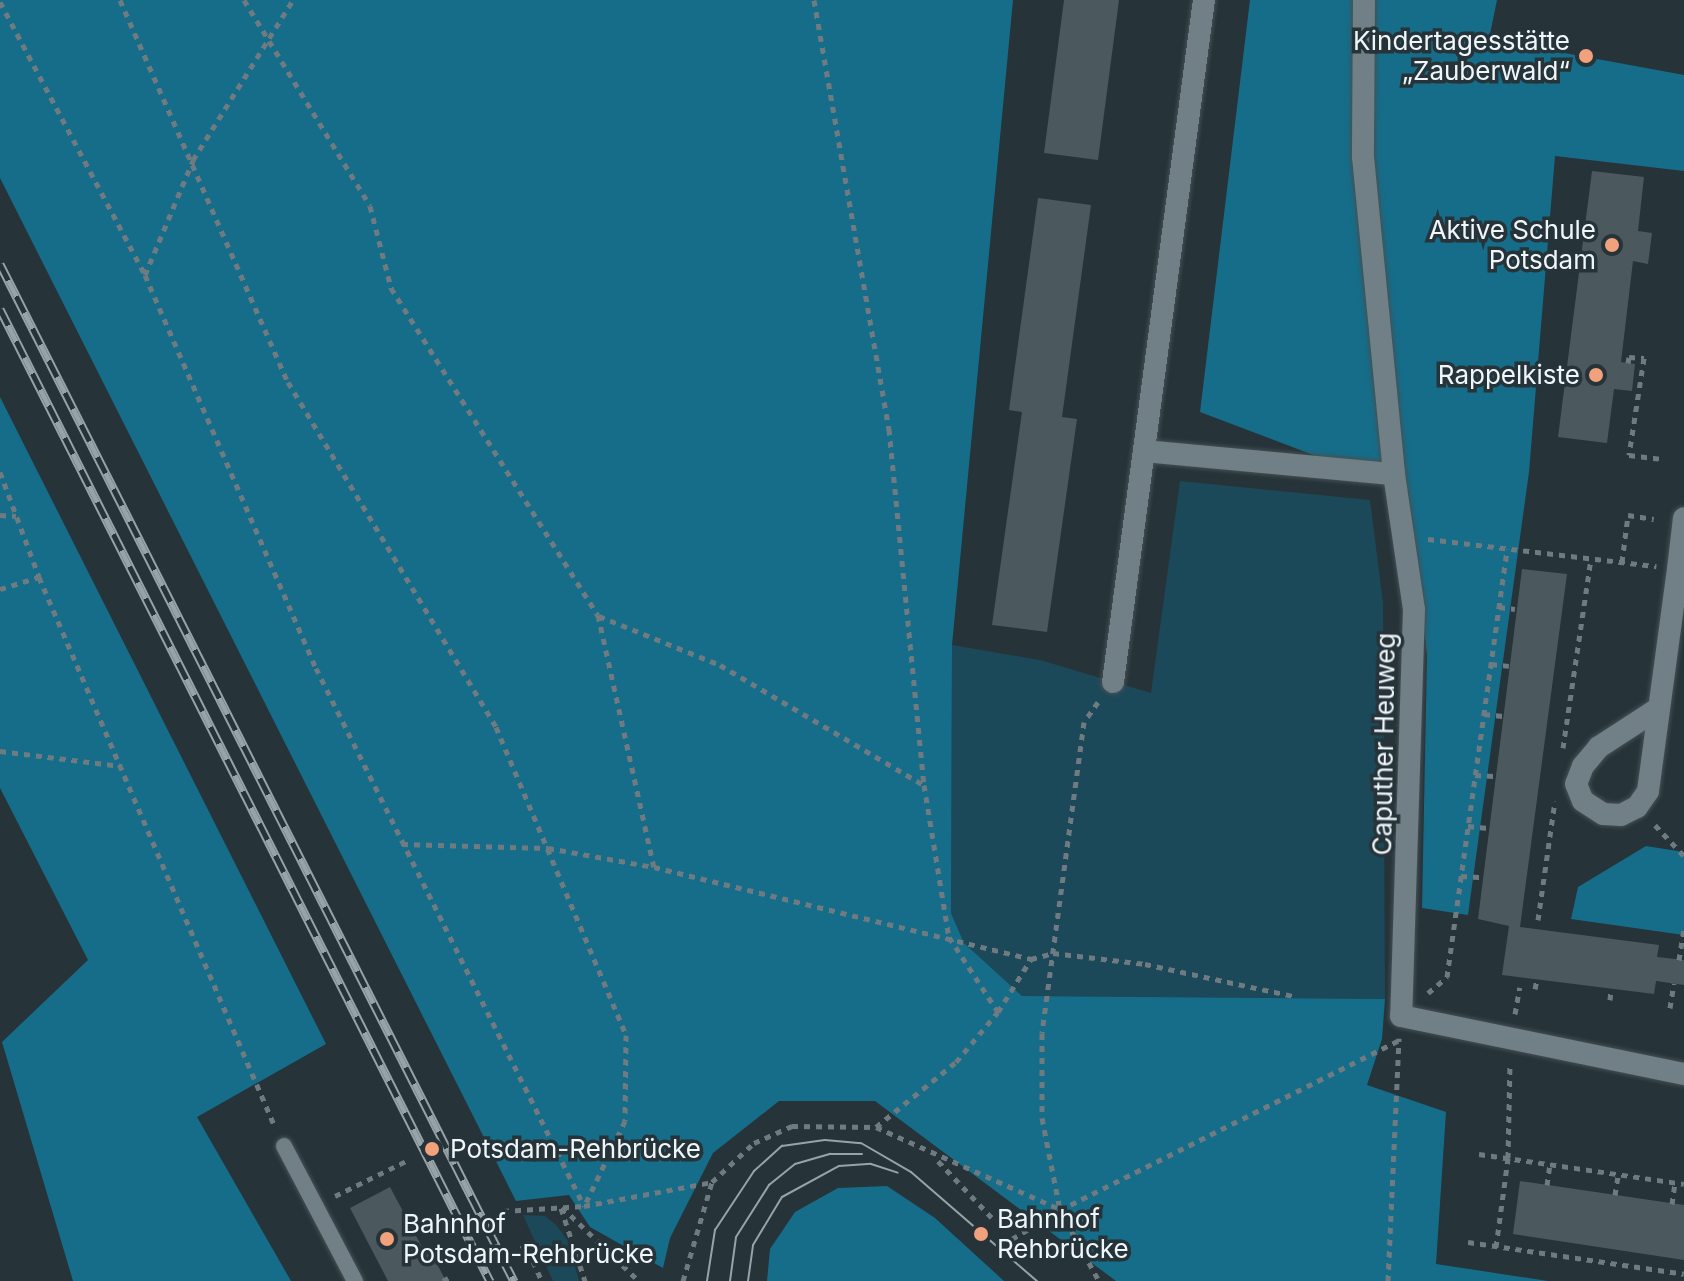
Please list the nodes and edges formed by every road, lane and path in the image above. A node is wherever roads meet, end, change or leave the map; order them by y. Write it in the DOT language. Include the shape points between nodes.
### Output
graph roads {
  1 [pos="120,0"];
  2 [pos="244,0"];
  3 [pos="293,0"];
  4 [pos="814,0"];
  5 [pos="1204,0"];
  6 [pos="1364,0"];
  7 [pos="0,2"];
  8 [pos="268,39"];
  9 [pos="193,160"];
  10 [pos="145,275"];
  11 [pos="1628,363"];
  12 [pos="1144,451"];
  13 [pos="1664,459"];
  14 [pos="0,472"];
  15 [pos="1394,474"];
  16 [pos="0,515"];
  17 [pos="16,516"];
  18 [pos="1684,518"];
  19 [pos="1654,519"];
  20 [pos="1403,536"];
  21 [pos="1507,549"];
  22 [pos="1591,559"];
  23 [pos="1622,562"];
  24 [pos="1678,569"];
  25 [pos="39,577"];
  26 [pos="0,589"];
  27 [pos="1499,607"];
  28 [pos="1515,609"];
  29 [pos="598,615"];
  30 [pos="1491,664"];
  31 [pos="1509,666"];
  32 [pos="1113,682"];
  33 [pos="1659,708"];
  34 [pos="1484,714"];
  35 [pos="1503,716"];
  36 [pos="0,751"];
  37 [pos="1561,763"];
  38 [pos="122,766"];
  39 [pos="1475,775"];
  40 [pos="1494,776"];
  41 [pos="924,785"];
  42 [pos="1556,794"];
  43 [pos="1637,807"];
  44 [pos="1468,826"];
  45 [pos="1488,828"];
  46 [pos="402,844"];
  47 [pos="548,848"];
  48 [pos="1684,856"];
  49 [pos="654,867"];
  50 [pos="1461,876"];
  51 [pos="1483,877"];
  52 [pos="1538,920"];
  53 [pos="1684,929"];
  54 [pos="949,937"];
  55 [pos="1053,953"];
  56 [pos="1031,959"];
  57 [pos="1679,960"];
  58 [pos="1447,977"];
  59 [pos="1537,979"];
  60 [pos="1674,983"];
  61 [pos="1520,987"];
  62 [pos="1535,989"];
  63 [pos="1611,989"];
  64 [pos="1293,996"];
  65 [pos="1610,1000"];
  66 [pos="1670,1008"];
  67 [pos="998,1012"];
  68 [pos="1510,1037"];
  69 [pos="1684,1074"];
  70 [pos="876,1127"];
  71 [pos="284,1146"];
  72 [pos="1479,1154"];
  73 [pos="935,1158"];
  74 [pos="1508,1158"];
  75 [pos="406,1161"];
  76 [pos="1550,1164"];
  77 [pos="1618,1175"];
  78 [pos="712,1182"];
  79 [pos="1675,1183"];
  80 [pos="1684,1184"];
  81 [pos="1547,1185"];
  82 [pos="1615,1195"];
  83 [pos="1672,1204"];
  84 [pos="316,1205"];
  85 [pos="584,1206"];
  86 [pos="561,1207"];
  87 [pos="1060,1210"];
  88 [pos="503,1211"];
  89 [pos="992,1218"];
  90 [pos="1012,1239"];
  91 [pos="1468,1242"];
  92 [pos="521,1245"];
  93 [pos="1496,1247"];
  94 [pos="1684,1274"];
  95 [pos="355,1281"];
  96 [pos="542,1281"];
  97 [pos="585,1281"];
  98 [pos="639,1281"];
  99 [pos="683,1281"];
  100 [pos="1099,1281"];
  101 [pos="1388,1281"];
  1 -- 9 [label="path"];
  2 -- 8 [label="path"];
  3 -- 8 [label="path"];
  4 -- 41 [label="path" via="889,429"];
  5 -- 12 [label="street"];
  6 -- 15 [label="street, Caputher Heuweg" via="1363,157"];
  7 -- 10 [label="path"];
  8 -- 9 [label="path"];
  8 -- 29 [label="path" via="370,206 391,288"];
  9 -- 10 [label="path"];
  9 -- 47 [label="path" via="288,382 496,727"];
  10 -- 46 [label="path" via="229,476"];
  11 -- 13 [label="path" via="1629,357 1644,358 1629,455"];
  12 -- 15 [label="street"];
  12 -- 32 [label="street"];
  14 -- 17 [label="path"];
  15 -- 20 [label="street, Caputher Heuweg"];
  16 -- 17 [label="path"];
  17 -- 25 [label="path"];
  18 -- 24 [label="street"];
  19 -- 23 [label="path" via="1628,515"];
  20 -- 21 [label="path"];
  20 -- 68 [label="street, Caputher Heuweg" via="1414,609 1415,678 1401,1016"];
  21 -- 22 [label="path"];
  21 -- 27 [label="path"];
  22 -- 23 [label="path"];
  22 -- 37 [label="path"];
  23 -- 24 [label="path"];
  24 -- 33 [label="street"];
  25 -- 26 [label="path"];
  25 -- 38 [label="path"];
  27 -- 28 [label="path"];
  27 -- 30 [label="path"];
  29 -- 41 [label="path" via="720,665"];
  29 -- 49 [label="path"];
  30 -- 31 [label="path"];
  30 -- 34 [label="path"];
  32 -- 55 [label="path" via="1084,722"];
  33 -- 43 [label="street" via="1648,791"];
  33 -- 43 [label="street" via="1599,747 1576,784 1583,801 1603,814 1621,815"];
  34 -- 35 [label="path"];
  34 -- 39 [label="path"];
  36 -- 38 [label="path"];
  38 -- 71 [label="path"];
  39 -- 40 [label="path"];
  39 -- 44 [label="path"];
  41 -- 54 [label="path"];
  42 -- 52 [label="path"];
  43 -- 48 [label="path"];
  44 -- 45 [label="path"];
  44 -- 50 [label="path"];
  46 -- 47 [label="path"];
  46 -- 85 [label="path"];
  47 -- 49 [label="path"];
  47 -- 85 [label="path" via="626,1035 625,1121"];
  49 -- 54 [label="path"];
  50 -- 51 [label="path"];
  50 -- 58 [label="path"];
  53 -- 57 [label="path"];
  54 -- 56 [label="path"];
  54 -- 67 [label="path"];
  55 -- 56 [label="path"];
  55 -- 64 [label="path" via="1145,964"];
  55 -- 87 [label="path" via="1042,1033 1042,1118"];
  56 -- 67 [label="path"];
  59 -- 62 [label="path"];
  60 -- 66 [label="path"];
  61 -- 68 [label="path"];
  63 -- 65 [label="path"];
  67 -- 70 [label="path" via="956,1062"];
  68 -- 69 [label="street"];
  68 -- 74 [label="path"];
  70 -- 73 [label="path"];
  70 -- 78 [label="path" via="792,1126 754,1143"];
  71 -- 84 [label="lane"];
  72 -- 74 [label="path"];
  73 -- 87 [label="path" via="1006,1181"];
  73 -- 89 [label="path"];
  74 -- 76 [label="path"];
  74 -- 93 [label="path"];
  75 -- 84 [label="path"];
  76 -- 77 [label="path"];
  76 -- 81 [label="path"];
  77 -- 79 [label="path"];
  77 -- 82 [label="path"];
  78 -- 85 [label="path"];
  78 -- 99 [label="path"];
  79 -- 80 [label="path"];
  79 -- 83 [label="path"];
  84 -- 95 [label="lane"];
  85 -- 86 [label="path"];
  86 -- 88 [label="path"];
  86 -- 97 [label="path"];
  86 -- 98 [label="path"];
  87 -- 90 [label="path"];
  87 -- 100 [label="path" via="1079,1253"];
  87 -- 101 [label="path" via="1399,1040"];
  91 -- 93 [label="path"];
  92 -- 96 [label="path"];
  93 -- 94 [label="path"];
}
